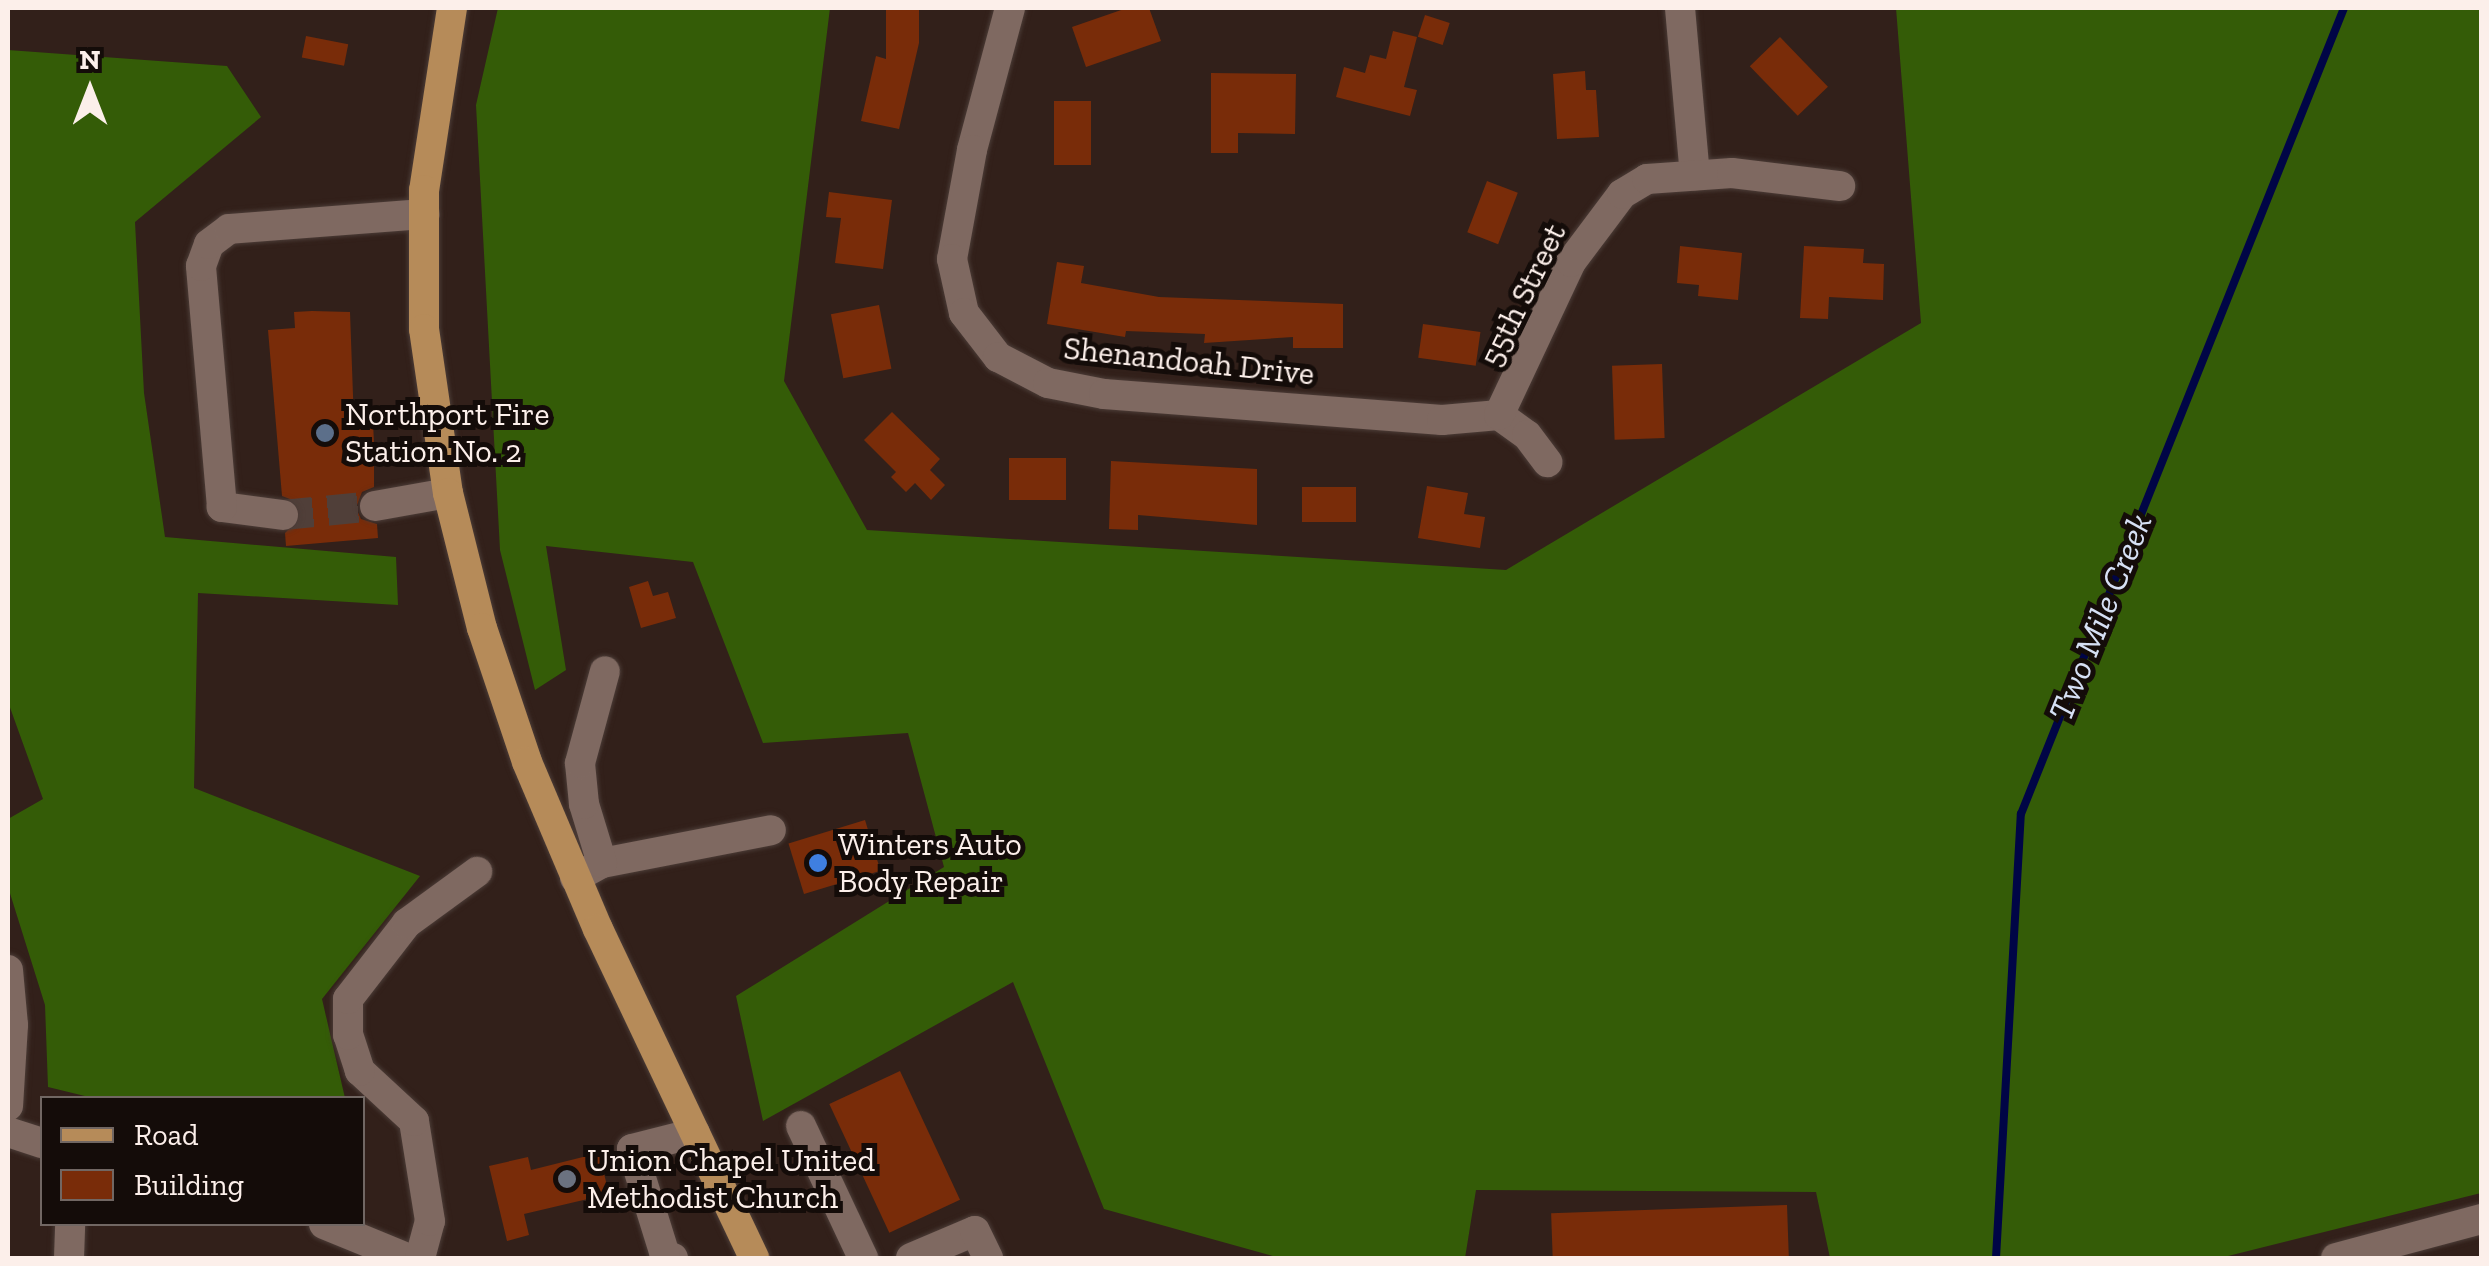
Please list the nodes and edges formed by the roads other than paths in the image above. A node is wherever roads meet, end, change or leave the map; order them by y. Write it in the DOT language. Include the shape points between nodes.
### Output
graph roads {
  1 [pos="452,8"];
  2 [pos="1010,8"];
  3 [pos="1680,8"];
  4 [pos="1695,175"];
  5 [pos="1840,186"];
  6 [pos="424,214"];
  7 [pos="1499,415"];
  8 [pos="1547,462"];
  9 [pos="448,492"];
  10 [pos="376,506"];
  11 [pos="283,515"];
  12 [pos="605,671"];
  13 [pos="772,830"];
  14 [pos="602,863"];
  15 [pos="477,872"];
  16 [pos="575,878"];
  17 [pos="8,970"];
  18 [pos="8,1106"];
  19 [pos="801,1126"];
  20 [pos="8,1132"];
  21 [pos="695,1133"];
  22 [pos="40,1142"];
  23 [pos="2482,1219"];
  24 [pos="70,1226"];
  25 [pos="329,1226"];
  26 [pos="2350,1256"];
  27 [pos="746,1257"];
  28 [pos="69,1258"];
  29 [pos="408,1258"];
  30 [pos="420,1258"];
  31 [pos="672,1258"];
  32 [pos="863,1258"];
  33 [pos="911,1258"];
  34 [pos="988,1258"];
  1 -- 6 [label="main road"];
  2 -- 7 [label="street, Shenandoah Drive" via="972,150 952,259 964,312 998,356 1048,383 1090,393 1442,420"];
  3 -- 4 [label="street"];
  4 -- 5 [label="street, 55th Street"];
  4 -- 7 [label="street, 55th Street" via="1648,179 1602,214 1571,262"];
  6 -- 9 [label="main road" via="424,329"];
  6 -- 11 [label="street" via="229,229 209,244 201,266 222,507"];
  7 -- 8 [label="street" via="1527,435"];
  9 -- 10 [label="street"];
  9 -- 16 [label="main road" via="482,628"];
  12 -- 14 [label="street" via="580,762"];
  13 -- 14 [label="street"];
  14 -- 16 [label="street"];
  15 -- 30 [label="street" via="407,923 348,999 348,1035 360,1071 414,1121 430,1221"];
  16 -- 21 [label="main road"];
  17 -- 18 [label="street"];
  19 -- 32 [label="street"];
  20 -- 22 [label="street"];
  21 -- 27 [label="main road"];
  21 -- 31 [label="street" via="632,1150 665,1255"];
  23 -- 26 [label="street"];
  24 -- 28 [label="street"];
  25 -- 29 [label="street"];
  33 -- 34 [label="street" via="975,1231"];
}
